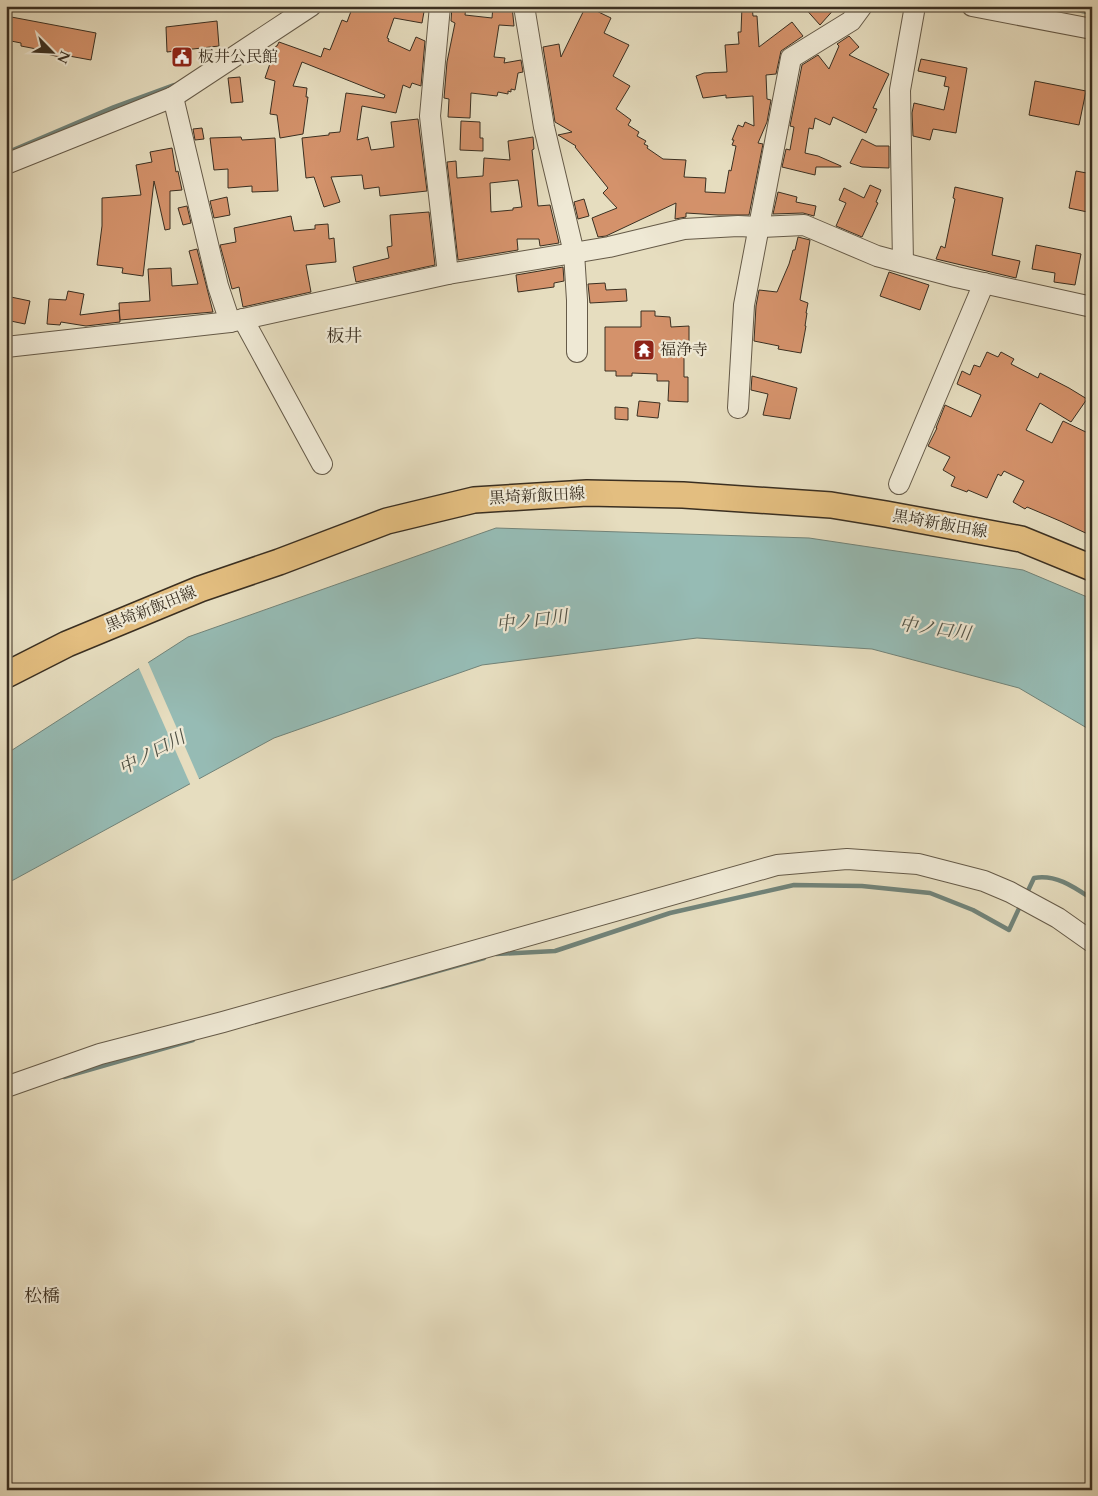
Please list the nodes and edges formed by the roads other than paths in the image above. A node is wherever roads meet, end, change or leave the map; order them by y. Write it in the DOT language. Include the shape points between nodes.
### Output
graph roads {
  1 [pos="310,6"];
  2 [pos="440,6"];
  3 [pos="524,6"];
  4 [pos="862,6"];
  5 [pos="915,6"];
  6 [pos="972,6"];
  7 [pos="1092,29"];
  8 [pos="173,97"];
  9 [pos="6,164"];
  10 [pos="759,228"];
  11 [pos="574,253"];
  12 [pos="903,263"];
  13 [pos="448,274"];
  14 [pos="984,283"];
  15 [pos="1092,308"];
  16 [pos="237,321"];
  17 [pos="6,347"];
  18 [pos="577,352"];
  19 [pos="738,408"];
  20 [pos="322,464"];
  21 [pos="899,484"];
  22 [pos="1092,568"];
  23 [pos="6,675"];
  24 [pos="1092,942"];
  25 [pos="6,1087"];
  1 -- 8 [label="street"];
  2 -- 13 [label="street" via="430,116"];
  3 -- 11 [label="street" via="544,127"];
  4 -- 10 [label="street" via="851,22 790,58"];
  5 -- 12 [label="street" via="900,90"];
  6 -- 7 [label="street"];
  8 -- 9 [label="street"];
  8 -- 16 [label="street" via="218,286"];
  10 -- 11 [label="street" via="684,228"];
  10 -- 12 [label="street" via="804,225 877,256"];
  10 -- 19 [label="street" via="744,305"];
  11 -- 13 [label="street"];
  11 -- 18 [label="street"];
  12 -- 14 [label="street"];
  13 -- 16 [label="street"];
  14 -- 15 [label="street"];
  14 -- 21 [label="street"];
  16 -- 17 [label="street"];
  16 -- 20 [label="street"];
  22 -- 23 [label="main road, 黒埼新飯田線" via="1020,539 831,505 683,495 588,493 474,500 387,521 200,589 75,640"];
  24 -- 25 [label="street" via="1058,918 1010,892 984,881 918,864 847,859 777,866 100,1054"];
}
